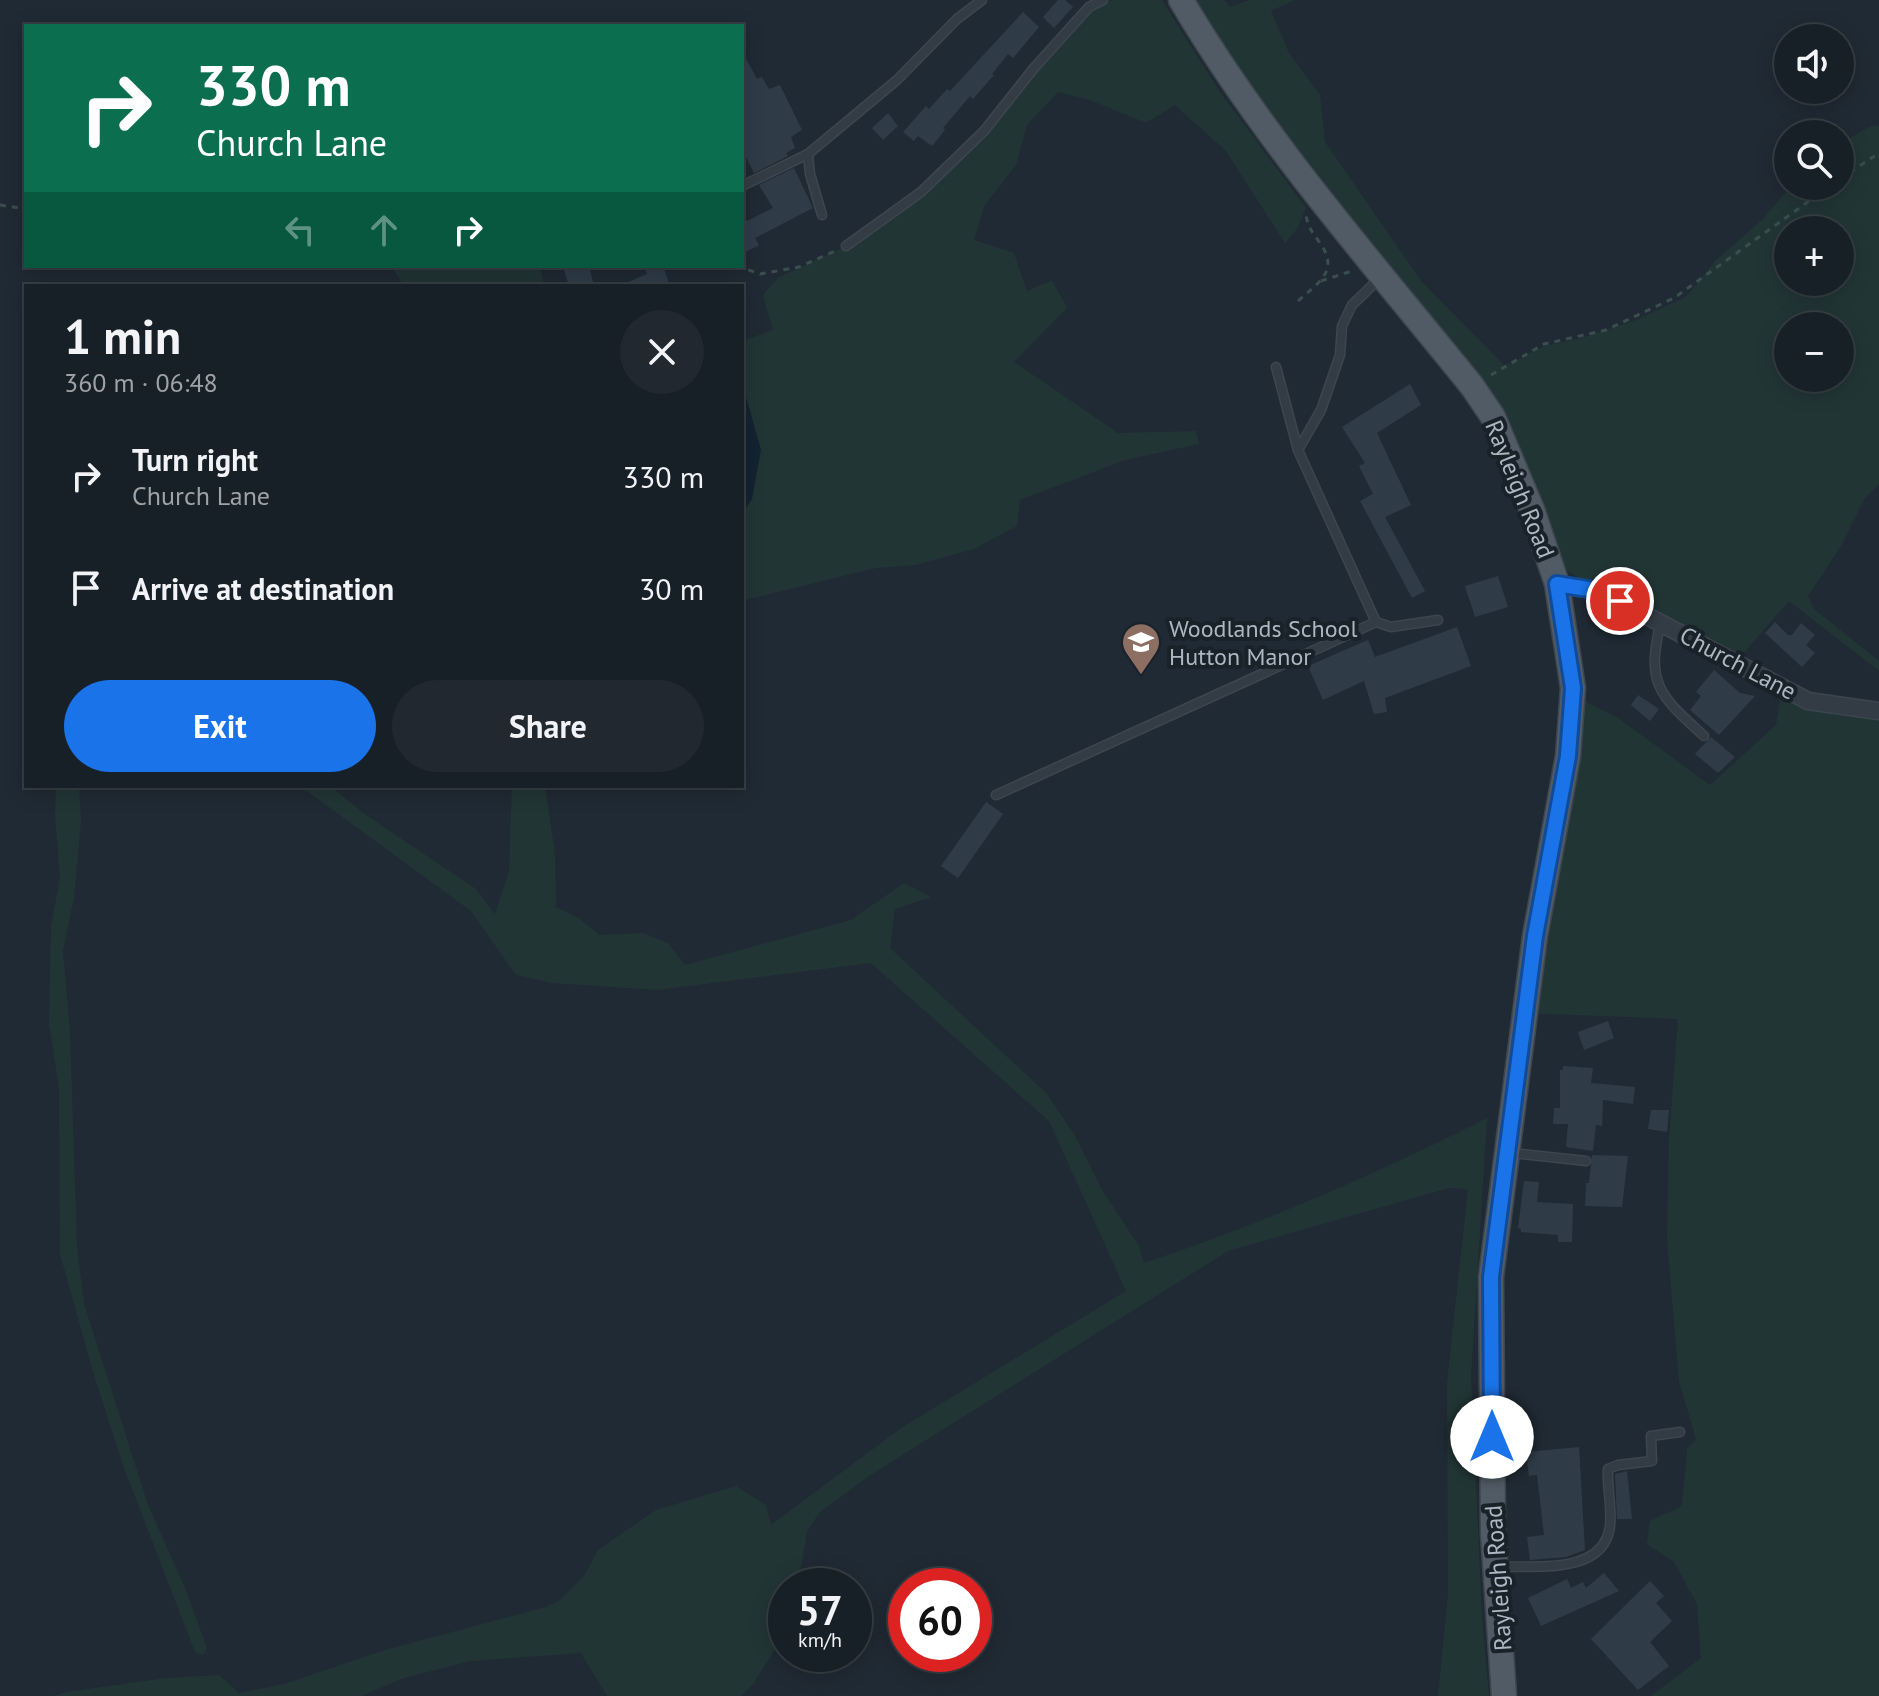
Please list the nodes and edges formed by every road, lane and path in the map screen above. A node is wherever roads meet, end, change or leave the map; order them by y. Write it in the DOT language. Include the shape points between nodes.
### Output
graph roads {
  1 [pos="982,0"];
  2 [pos="1103,0"];
  3 [pos="1181,0"];
  4 [pos="1879,153"];
  5 [pos="808,154"];
  6 [pos="1854,170"];
  7 [pos="1304,179"];
  8 [pos="744,185"];
  9 [pos="1810,200"];
  10 [pos="0,205"];
  11 [pos="24,209"];
  12 [pos="822,215"];
  13 [pos="846,246"];
  14 [pos="743,268"];
  15 [pos="1356,270"];
  16 [pos="1383,275"];
  17 [pos="1318,282"];
  18 [pos="1298,301"];
  19 [pos="1276,367"];
  20 [pos="1472,386"];
  21 [pos="1298,450"];
  22 [pos="1557,584"];
  23 [pos="1438,620"];
  24 [pos="1661,621"];
  25 [pos="1376,622"];
  26 [pos="1879,711"];
  27 [pos="1704,736"];
  28 [pos="996,795"];
  29 [pos="1507,1153"];
  30 [pos="1586,1161"];
  31 [pos="1680,1432"];
  32 [pos="1495,1567"];
  33 [pos="1504,1696"];
  1 -- 5 [label="lane"];
  2 -- 13 [label="lane" via="1089,7 984,131 921,192"];
  3 -- 7 [label="main road, Rayleigh Road"];
  4 -- 6 [label="path"];
  5 -- 8 [label="lane"];
  5 -- 12 [label="lane"];
  7 -- 16 [label="main road, Rayleigh Road"];
  7 -- 17 [label="path" via="1309,229 1330,263"];
  9 -- 20 [label="path" via="1674,298 1606,330 1544,344"];
  10 -- 11 [label="path"];
  13 -- 14 [label="path" via="799,267 760,274"];
  15 -- 17 [label="path"];
  16 -- 20 [label="main road, Rayleigh Road"];
  16 -- 21 [label="lane" via="1352,305 1321,410"];
  17 -- 18 [label="path"];
  19 -- 21 [label="lane"];
  20 -- 22 [label="main road, Rayleigh Road" via="1493,417 1522,484"];
  21 -- 25 [label="lane"];
  22 -- 24 [label="street, Church Lane" via="1600,591"];
  22 -- 29 [label="main road, Rayleigh Road" via="1573,688 1568,756 1535,936"];
  23 -- 25 [label="lane" via="1391,627"];
  24 -- 26 [label="street, Church Lane" via="1808,701"];
  24 -- 27 [label="lane" via="1654,647 1656,683"];
  25 -- 28 [label="lane"];
  29 -- 30 [label="lane"];
  29 -- 32 [label="main road, Rayleigh Road" via="1491,1277"];
  31 -- 32 [label="lane" via="1651,1436 1652,1461 1608,1469 1610,1528 1593,1556 1576,1563"];
  32 -- 33 [label="main road, Rayleigh Road"];
}
